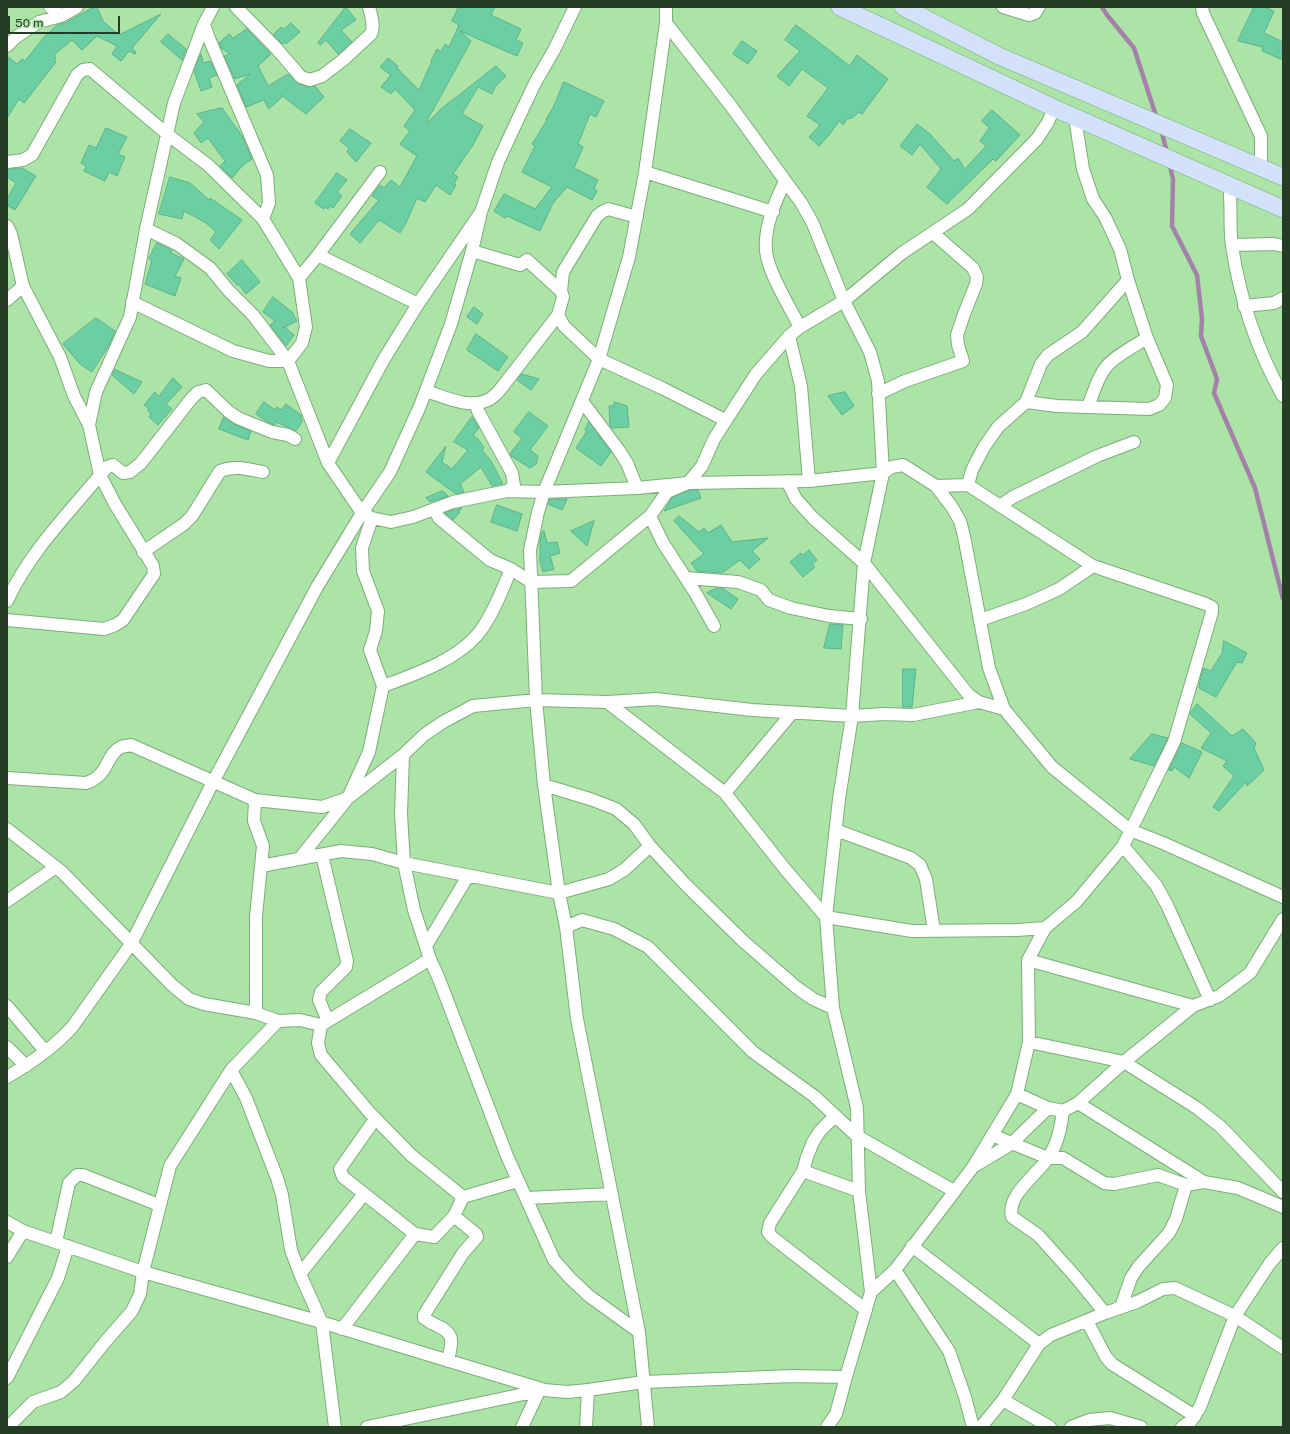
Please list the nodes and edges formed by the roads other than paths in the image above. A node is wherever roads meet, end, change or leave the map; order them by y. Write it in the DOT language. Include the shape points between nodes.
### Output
graph roads {
  1 [pos="50,7"];
  2 [pos="77,7"];
  3 [pos="213,7"];
  4 [pos="236,7"];
  5 [pos="369,7"];
  6 [pos="575,7"];
  7 [pos="666,7"];
  8 [pos="840,7"];
  9 [pos="903,7"];
  10 [pos="1003,7"];
  11 [pos="1039,7"];
  12 [pos="1202,7"];
  13 [pos="61,16"];
  14 [pos="666,23"];
  15 [pos="204,24"];
  16 [pos="7,46"];
  17 [pos="1054,108"];
  18 [pos="1075,118"];
  19 [pos="167,134"];
  20 [pos="7,162"];
  21 [pos="1261,169"];
  22 [pos="380,172"];
  23 [pos="645,172"];
  24 [pos="1283,177"];
  25 [pos="785,180"];
  26 [pos="1229,185"];
  27 [pos="1283,209"];
  28 [pos="480,212"];
  29 [pos="773,212"];
  30 [pos="637,217"];
  31 [pos="263,219"];
  32 [pos="7,226"];
  33 [pos="146,229"];
  34 [pos="933,233"];
  35 [pos="1232,245"];
  36 [pos="1283,246"];
  37 [pos="472,251"];
  38 [pos="318,255"];
  39 [pos="298,278"];
  40 [pos="1128,280"];
  41 [pos="23,286"];
  42 [pos="561,291"];
  43 [pos="1283,298"];
  44 [pos="7,300"];
  45 [pos="844,301"];
  46 [pos="132,302"];
  47 [pos="418,304"];
  48 [pos="1244,306"];
  49 [pos="558,315"];
  50 [pos="800,327"];
  51 [pos="789,336"];
  52 [pos="1147,338"];
  53 [pos="599,360"];
  54 [pos="288,361"];
  55 [pos="426,391"];
  56 [pos="878,394"];
  57 [pos="1283,396"];
  58 [pos="582,401"];
  59 [pos="1026,402"];
  60 [pos="476,403"];
  61 [pos="1088,407"];
  62 [pos="725,420"];
  63 [pos="90,425"];
  64 [pos="295,439"];
  65 [pos="1134,442"];
  66 [pos="328,463"];
  67 [pos="263,472"];
  68 [pos="883,473"];
  69 [pos="100,474"];
  70 [pos="787,481"];
  71 [pos="809,481"];
  72 [pos="688,483"];
  73 [pos="968,485"];
  74 [pos="936,486"];
  75 [pos="637,488"];
  76 [pos="507,491"];
  77 [pos="544,492"];
  78 [pos="1000,506"];
  79 [pos="434,509"];
  80 [pos="367,515"];
  81 [pos="650,516"];
  82 [pos="143,552"];
  83 [pos="864,563"];
  84 [pos="1093,566"];
  85 [pos="511,569"];
  86 [pos="686,578"];
  87 [pos="531,582"];
  88 [pos="7,601"];
  89 [pos="860,619"];
  90 [pos="7,620"];
  91 [pos="980,620"];
  92 [pos="714,626"];
  93 [pos="383,686"];
  94 [pos="536,700"];
  95 [pos="606,702"];
  96 [pos="979,702"];
  97 [pos="1004,709"];
  98 [pos="792,713"];
  99 [pos="852,716"];
  100 [pos="403,755"];
  101 [pos="7,778"];
  102 [pos="213,782"];
  103 [pos="544,785"];
  104 [pos="725,793"];
  105 [pos="348,798"];
  106 [pos="255,800"];
  107 [pos="7,829"];
  108 [pos="836,830"];
  109 [pos="1130,830"];
  110 [pos="650,846"];
  111 [pos="1123,846"];
  112 [pos="322,855"];
  113 [pos="300,858"];
  114 [pos="404,863"];
  115 [pos="260,866"];
  116 [pos="56,867"];
  117 [pos="468,876"];
  118 [pos="559,893"];
  119 [pos="1283,897"];
  120 [pos="7,901"];
  121 [pos="826,917"];
  122 [pos="1283,919"];
  123 [pos="566,927"];
  124 [pos="1045,928"];
  125 [pos="934,931"];
  126 [pos="131,944"];
  127 [pos="426,946"];
  128 [pos="430,959"];
  129 [pos="1028,960"];
  130 [pos="1210,1000"];
  131 [pos="7,1006"];
  132 [pos="1193,1006"];
  133 [pos="833,1008"];
  134 [pos="256,1013"];
  135 [pos="278,1020"];
  136 [pos="324,1023"];
  137 [pos="1029,1042"];
  138 [pos="7,1047"];
  139 [pos="45,1051"];
  140 [pos="1124,1062"];
  141 [pos="26,1066"];
  142 [pos="231,1070"];
  143 [pos="7,1077"];
  144 [pos="1017,1094"];
  145 [pos="1078,1103"];
  146 [pos="1048,1108"];
  147 [pos="1063,1111"];
  148 [pos="835,1116"];
  149 [pos="375,1118"];
  150 [pos="992,1135"];
  151 [pos="857,1136"];
  152 [pos="1011,1144"];
  153 [pos="1048,1158"];
  154 [pos="973,1167"];
  155 [pos="803,1171"];
  156 [pos="518,1181"];
  157 [pos="1204,1182"];
  158 [pos="1186,1185"];
  159 [pos="859,1191"];
  160 [pos="954,1191"];
  161 [pos="1283,1192"];
  162 [pos="364,1194"];
  163 [pos="612,1194"];
  164 [pos="463,1197"];
  165 [pos="526,1198"];
  166 [pos="159,1205"];
  167 [pos="1283,1207"];
  168 [pos="454,1216"];
  169 [pos="7,1222"];
  170 [pos="22,1231"];
  171 [pos="415,1234"];
  172 [pos="56,1242"];
  173 [pos="68,1246"];
  174 [pos="912,1246"];
  175 [pos="1283,1248"];
  176 [pos="7,1257"];
  177 [pos="895,1270"];
  178 [pos="143,1272"];
  179 [pos="300,1274"];
  180 [pos="871,1292"];
  181 [pos="1122,1307"];
  182 [pos="866,1310"];
  183 [pos="1105,1313"];
  184 [pos="1235,1316"];
  185 [pos="1087,1321"];
  186 [pos="322,1323"];
  187 [pos="342,1329"];
  188 [pos="639,1332"];
  189 [pos="1039,1344"];
  190 [pos="1283,1348"];
  191 [pos="448,1361"];
  192 [pos="846,1377"];
  193 [pos="7,1378"];
  194 [pos="644,1382"];
  195 [pos="542,1390"];
  196 [pos="588,1390"];
  197 [pos="1003,1400"];
  198 [pos="836,1414"];
  199 [pos="1194,1416"];
  200 [pos="8,1427"];
  201 [pos="335,1427"];
  202 [pos="367,1427"];
  203 [pos="522,1427"];
  204 [pos="586,1427"];
  205 [pos="648,1427"];
  206 [pos="827,1427"];
  207 [pos="836,1427"];
  208 [pos="973,1427"];
  209 [pos="981,1427"];
  210 [pos="1050,1427"];
  211 [pos="1071,1427"];
  212 [pos="1141,1427"];
  213 [pos="1182,1427"];
  1 -- 13 [label="street"];
  2 -- 13 [label="street"];
  3 -- 15 [label="street"];
  4 -- 5 [label="street" via="301,77 310,80 322,76 344,60 371,34 373,26"];
  6 -- 28 [label="street" via="517,121 498,162"];
  7 -- 14 [label="street"];
  8 -- 17 [label="main road"];
  9 -- 21 [label="main road" via="999,56"];
  10 -- 11 [label="street" via="1029,15 1035,13"];
  12 -- 21 [label="street" via="1261,136"];
  13 -- 16 [label="street" via="39,22"];
  14 -- 23 [label="street"];
  14 -- 25 [label="street"];
  15 -- 19 [label="street" via="174,103"];
  15 -- 31 [label="street" via="267,175 269,203"];
  17 -- 18 [label="main road"];
  17 -- 34 [label="street" via="1037,139 968,209"];
  18 -- 26 [label="main road"];
  18 -- 40 [label="street" via="1083,169 1090,192 1120,249"];
  19 -- 20 [label="street" via="90,69 83,70 77,75 32,155 23,160"];
  19 -- 31 [label="street" via="208,165"];
  19 -- 33 [label="street"];
  21 -- 24 [label="main road"];
  22 -- 38 [label="street"];
  23 -- 29 [label="street"];
  23 -- 30 [label="street"];
  25 -- 29 [label="street"];
  25 -- 45 [label="street" via="813,224"];
  26 -- 27 [label="main road"];
  26 -- 35 [label="street"];
  28 -- 37 [label="street"];
  28 -- 47 [label="street"];
  29 -- 50 [label="street" via="767,232 766,252 772,271"];
  30 -- 42 [label="street" via="608,209 597,216 563,272"];
  30 -- 53 [label="street" via="629,257"];
  31 -- 39 [label="street"];
  32 -- 41 [label="street"];
  33 -- 46 [label="street"];
  33 -- 54 [label="street" via="177,244 210,268"];
  34 -- 45 [label="street" via="902,253"];
  34 -- 56 [label="street" via="973,268 977,277 957,335 963,361 905,381"];
  35 -- 36 [label="street"];
  35 -- 48 [label="street"];
  37 -- 42 [label="street" via="520,265 527,260"];
  37 -- 55 [label="street" via="451,324"];
  38 -- 39 [label="street"];
  38 -- 47 [label="street"];
  39 -- 54 [label="street" via="306,327 302,343"];
  40 -- 52 [label="street"];
  40 -- 59 [label="street" via="1082,332 1048,355 1036,374"];
  41 -- 44 [label="street"];
  41 -- 63 [label="street" via="60,357 74,396"];
  42 -- 49 [label="street" via="563,297"];
  43 -- 48 [label="street" via="1274,303"];
  45 -- 50 [label="street"];
  45 -- 56 [label="street" via="870,352 878,381"];
  46 -- 54 [label="street" via="233,351 269,361"];
  46 -- 63 [label="street" via="130,317 96,392"];
  47 -- 66 [label="street" via="384,359"];
  48 -- 57 [label="street" via="1259,349"];
  49 -- 53 [label="street" via="564,326"];
  49 -- 60 [label="street" via="499,391 489,399"];
  50 -- 51 [label="street"];
  51 -- 62 [label="street" via="756,374"];
  51 -- 71 [label="street" via="802,386"];
  52 -- 61 [label="street" via="1106,366"];
  52 -- 61 [label="street" via="1167,385 1166,398 1159,405 1149,408"];
  53 -- 58 [label="street"];
  53 -- 62 [label="street"];
  54 -- 66 [label="street"];
  55 -- 60 [label="street" via="462,402"];
  55 -- 80 [label="street" via="390,472"];
  56 -- 68 [label="street"];
  58 -- 75 [label="street" via="627,463"];
  58 -- 77 [label="street"];
  59 -- 61 [label="street"];
  59 -- 73 [label="street" via="998,427 984,447 972,470"];
  60 -- 76 [label="street" via="512,473 514,486"];
  62 -- 72 [label="street" via="702,466"];
  63 -- 69 [label="street"];
  64 -- 69 [label="street" via="238,418 206,390 198,392 191,399 141,463 130,472 123,473 113,465"];
  65 -- 78 [label="street" via="1097,456 1013,497"];
  66 -- 80 [label="street"];
  67 -- 82 [label="street" via="237,467 220,471 192,516"];
  68 -- 71 [label="street"];
  68 -- 74 [label="street" via="892,467 903,466"];
  68 -- 83 [label="street"];
  69 -- 82 [label="street"];
  69 -- 88 [label="street" via="27,564"];
  70 -- 71 [label="street"];
  70 -- 72 [label="street"];
  70 -- 83 [label="street" via="796,499 812,518"];
  72 -- 75 [label="street"];
  72 -- 81 [label="street" via="667,492"];
  73 -- 74 [label="street"];
  73 -- 78 [label="street"];
  74 -- 91 [label="street" via="960,521"];
  75 -- 77 [label="street"];
  76 -- 77 [label="street"];
  76 -- 79 [label="street" via="453,502"];
  77 -- 87 [label="street" via="530,550"];
  78 -- 84 [label="street"];
  79 -- 80 [label="street" via="391,522"];
  79 -- 85 [label="street" via="439,518 490,560"];
  80 -- 93 [label="street" via="362,548 363,572 378,611 376,631 370,650"];
  80 -- 102 [label="street" via="317,587"];
  81 -- 86 [label="street" via="662,543"];
  81 -- 87 [label="street" via="570,581"];
  82 -- 90 [label="street" via="153,566 154,574 123,620 115,625 104,629"];
  83 -- 89 [label="street"];
  83 -- 96 [label="street" via="968,694"];
  84 -- 91 [label="street" via="1059,589"];
  84 -- 109 [label="street" via="1212,607 1174,742"];
  85 -- 87 [label="street"];
  85 -- 93 [label="street" via="481,630 465,648 432,666"];
  86 -- 89 [label="street" via="738,582 761,590 769,600 791,608"];
  86 -- 92 [label="street"];
  87 -- 94 [label="street"];
  89 -- 99 [label="street"];
  91 -- 97 [label="street" via="990,668"];
  93 -- 105 [label="street" via="369,752"];
  94 -- 95 [label="street"];
  94 -- 100 [label="street" via="472,706 424,735"];
  94 -- 103 [label="street"];
  95 -- 98 [label="street" via="656,699"];
  95 -- 104 [label="street"];
  96 -- 97 [label="street"];
  96 -- 99 [label="street" via="913,715"];
  97 -- 109 [label="street" via="1052,767"];
  98 -- 99 [label="street"];
  98 -- 104 [label="street"];
  99 -- 108 [label="street"];
  100 -- 105 [label="street"];
  100 -- 114 [label="street" via="401,814"];
  101 -- 102 [label="street" via="86,783 101,775 114,753 121,747 131,745"];
  102 -- 106 [label="street"];
  102 -- 126 [label="street"];
  103 -- 110 [label="street" via="616,809 634,824"];
  103 -- 118 [label="street"];
  104 -- 121 [label="street"];
  105 -- 106 [label="street" via="322,807"];
  105 -- 113 [label="street"];
  106 -- 115 [label="street" via="254,821 262,846"];
  107 -- 116 [label="street"];
  108 -- 121 [label="street"];
  108 -- 125 [label="street" via="911,858 920,865 926,879"];
  109 -- 111 [label="street"];
  109 -- 119 [label="street"];
  110 -- 118 [label="street" via="624,870 609,879"];
  110 -- 133 [label="street" via="743,941 796,987 813,999"];
  111 -- 124 [label="street" via="1076,902"];
  111 -- 130 [label="street" via="1156,885"];
  112 -- 113 [label="street"];
  112 -- 114 [label="street" via="341,852 372,854"];
  112 -- 136 [label="street" via="347,961 346,967 321,992 319,1000"];
  113 -- 115 [label="street"];
  114 -- 117 [label="street"];
  114 -- 127 [label="street" via="414,910"];
  115 -- 134 [label="street" via="256,916"];
  116 -- 120 [label="street"];
  116 -- 126 [label="street"];
  117 -- 118 [label="street"];
  117 -- 127 [label="street"];
  118 -- 123 [label="street"];
  121 -- 125 [label="street" via="912,931"];
  121 -- 133 [label="street"];
  122 -- 130 [label="street" via="1250,973 1220,996"];
  123 -- 148 [label="street" via="582,920 614,929 648,947 753,1052 814,1096"];
  123 -- 163 [label="street" via="576,1019"];
  124 -- 125 [label="street"];
  124 -- 129 [label="street"];
  126 -- 134 [label="street" via="189,999"];
  126 -- 139 [label="street" via="65,1036"];
  127 -- 128 [label="street"];
  128 -- 136 [label="street"];
  128 -- 156 [label="street"];
  129 -- 132 [label="street"];
  129 -- 137 [label="street"];
  130 -- 132 [label="street"];
  131 -- 139 [label="street"];
  132 -- 140 [label="street"];
  133 -- 151 [label="street" via="857,1108"];
  134 -- 135 [label="street"];
  135 -- 136 [label="street"];
  135 -- 142 [label="street"];
  136 -- 149 [label="street" via="318,1043 321,1055"];
  137 -- 140 [label="street"];
  137 -- 144 [label="street"];
  138 -- 141 [label="street"];
  139 -- 141 [label="street"];
  140 -- 145 [label="street"];
  140 -- 161 [label="street" via="1197,1108 1222,1127"];
  141 -- 143 [label="street"];
  142 -- 166 [label="street" via="170,1166"];
  142 -- 179 [label="street" via="246,1098 277,1178 291,1250"];
  144 -- 146 [label="street"];
  144 -- 150 [label="street"];
  145 -- 147 [label="street"];
  145 -- 157 [label="street"];
  146 -- 147 [label="street"];
  146 -- 152 [label="street"];
  147 -- 153 [label="street" via="1060,1133"];
  148 -- 151 [label="street"];
  148 -- 155 [label="street" via="813,1142"];
  149 -- 162 [label="street" via="340,1169 343,1177"];
  149 -- 164 [label="street" via="411,1155"];
  150 -- 152 [label="street"];
  150 -- 154 [label="street"];
  151 -- 159 [label="street"];
  151 -- 160 [label="street"];
  152 -- 153 [label="street"];
  152 -- 154 [label="street"];
  153 -- 158 [label="street" via="1063,1158 1104,1183 1114,1184 1158,1175"];
  153 -- 183 [label="street" via="1024,1185 1012,1204 1012,1217 1038,1234"];
  154 -- 160 [label="street"];
  155 -- 159 [label="street"];
  155 -- 182 [label="street" via="770,1223 768,1232"];
  156 -- 164 [label="street"];
  156 -- 165 [label="street"];
  157 -- 158 [label="street"];
  157 -- 167 [label="street" via="1238,1188"];
  158 -- 181 [label="street" via="1176,1220 1169,1233 1131,1278"];
  159 -- 180 [label="street"];
  160 -- 174 [label="street"];
  162 -- 171 [label="street"];
  162 -- 179 [label="street"];
  163 -- 165 [label="street"];
  163 -- 188 [label="street"];
  164 -- 168 [label="street"];
  165 -- 188 [label="street" via="554,1260 589,1296"];
  166 -- 172 [label="street" via="83,1175 76,1175 69,1183"];
  166 -- 178 [label="street"];
  168 -- 171 [label="street" via="434,1237"];
  168 -- 191 [label="street" via="477,1237 463,1253 424,1315 424,1318 447,1330 450,1335"];
  169 -- 170 [label="street"];
  170 -- 172 [label="street"];
  170 -- 176 [label="street"];
  171 -- 187 [label="street"];
  172 -- 173 [label="street"];
  173 -- 178 [label="street"];
  173 -- 193 [label="street" via="58,1278"];
  174 -- 177 [label="street"];
  174 -- 189 [label="street"];
  175 -- 184 [label="street"];
  177 -- 180 [label="street"];
  177 -- 208 [label="street" via="949,1351"];
  178 -- 186 [label="street"];
  178 -- 200 [label="street" via="140,1294 132,1311 74,1381 61,1392 33,1402"];
  179 -- 186 [label="street"];
  180 -- 182 [label="street"];
  181 -- 183 [label="street"];
  181 -- 184 [label="street" via="1163,1289 1175,1288"];
  182 -- 192 [label="street"];
  183 -- 185 [label="street"];
  184 -- 190 [label="street"];
  184 -- 199 [label="street" via="1200,1407"];
  185 -- 189 [label="street" via="1051,1335"];
  185 -- 199 [label="street" via="1112,1364"];
  186 -- 187 [label="street"];
  186 -- 201 [label="street"];
  187 -- 191 [label="street"];
  188 -- 194 [label="street"];
  189 -- 197 [label="street"];
  191 -- 195 [label="street"];
  192 -- 194 [label="street" via="792,1376"];
  192 -- 198 [label="street"];
  194 -- 196 [label="street"];
  194 -- 205 [label="street"];
  195 -- 196 [label="street"];
  195 -- 202 [label="street"];
  195 -- 203 [label="street"];
  196 -- 204 [label="street"];
  197 -- 209 [label="street"];
  197 -- 210 [label="street"];
  198 -- 206 [label="street"];
  198 -- 207 [label="street"];
  199 -- 213 [label="street" via="1191,1422"];
  211 -- 212 [label="street" via="1089,1420 1110,1418"];
}
